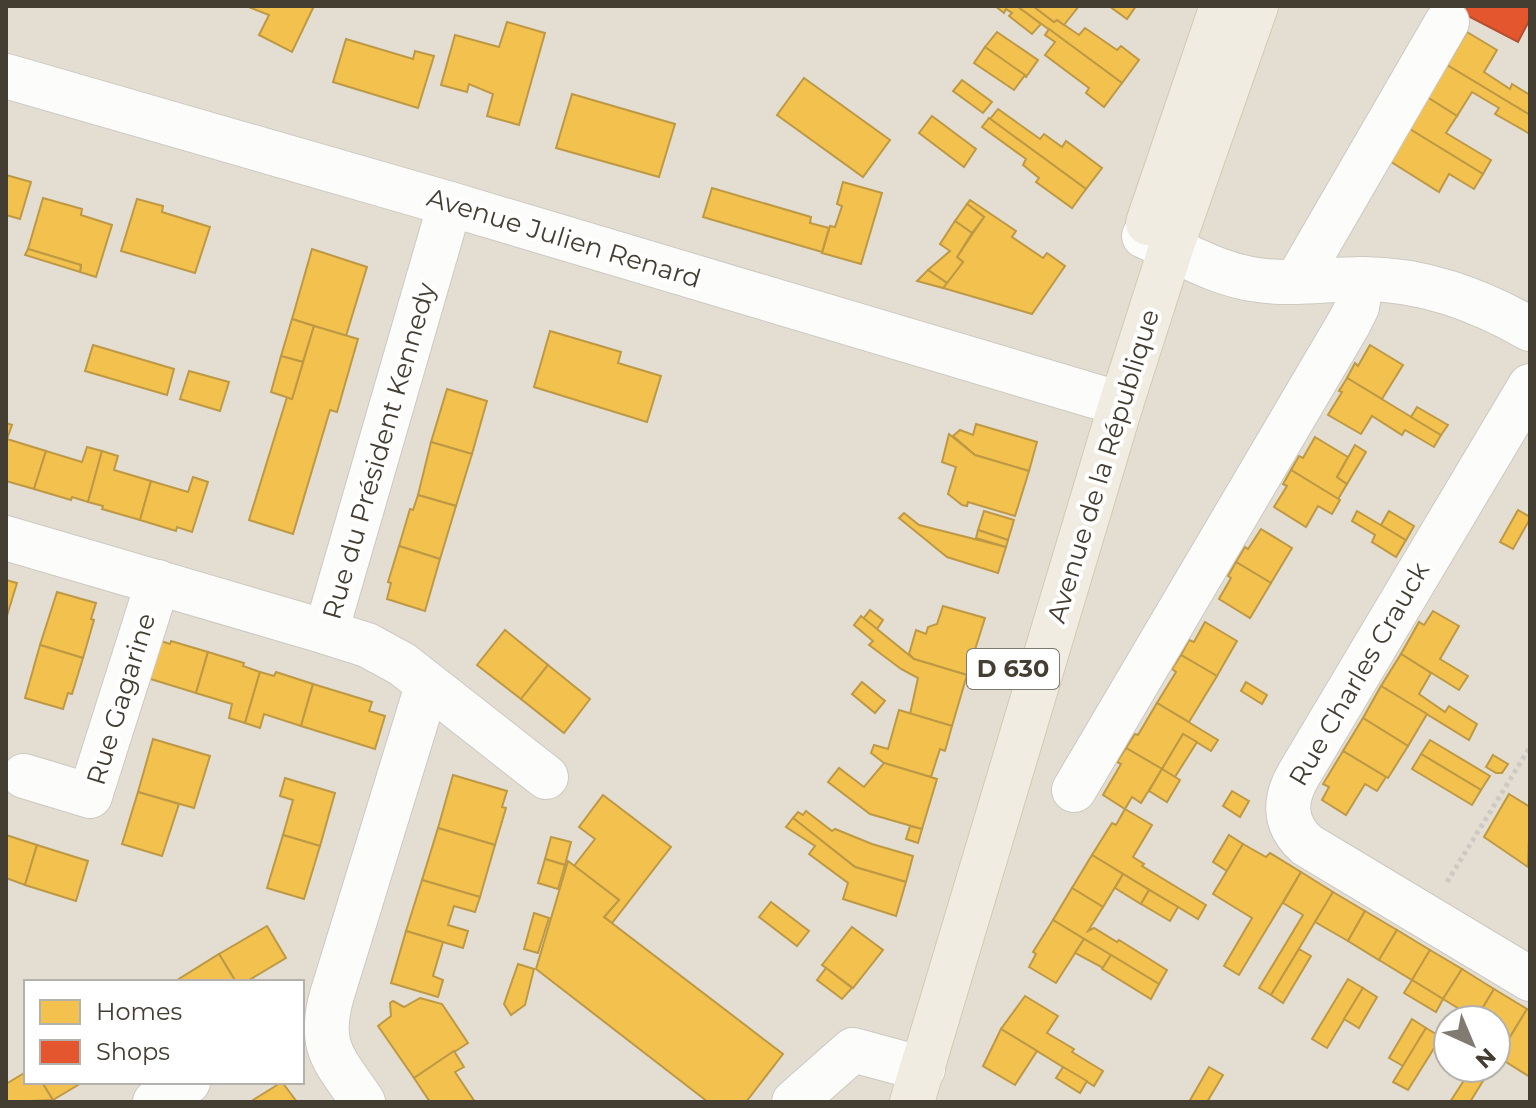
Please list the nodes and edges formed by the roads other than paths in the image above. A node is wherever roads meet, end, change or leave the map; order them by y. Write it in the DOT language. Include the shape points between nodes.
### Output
graph roads {
  1 [pos="1222,6"];
  2 [pos="1256,6"];
  3 [pos="1447,22"];
  4 [pos="6,76"];
  5 [pos="450,204"];
  6 [pos="1157,242"];
  7 [pos="1362,279"];
  8 [pos="1297,281"];
  9 [pos="1530,329"];
  10 [pos="1530,386"];
  11 [pos="1108,400"];
  12 [pos="6,538"];
  13 [pos="158,582"];
  14 [pos="326,632"];
  15 [pos="427,686"];
  16 [pos="24,776"];
  17 [pos="546,777"];
  18 [pos="1074,790"];
  19 [pos="1530,979"];
  20 [pos="313,1026"];
  21 [pos="185,1084"];
  22 [pos="908,1088"];
  23 [pos="155,1102"];
  24 [pos="363,1102"];
  25 [pos="794,1102"];
  1 -- 6 [label="main road, Avenue de la République / D 630"];
  2 -- 6 [label="main road, Avenue de la République / D 630"];
  3 -- 8 [label="street"];
  4 -- 5 [label="street, Avenue Julien Renard"];
  5 -- 11 [label="street, Avenue Julien Renard"];
  5 -- 14 [label="street, Rue du Président Kennedy"];
  6 -- 8 [label="street" via="1234,275"];
  6 -- 11 [label="main road, Avenue de la République / D 630"];
  7 -- 8 [label="street"];
  7 -- 9 [label="street" via="1403,281 1471,299"];
  7 -- 18 [label="street" via="1349,323"];
  10 -- 19 [label="street, Rue Charles Crauck" via="1288,799 1288,820 1307,845"];
  11 -- 22 [label="main road, Avenue de la République / D 630"];
  12 -- 13 [label="street, Rue Gagarine"];
  13 -- 14 [label="street, Rue Gagarine"];
  13 -- 16 [label="street, Rue Gagarine" via="90,796"];
  14 -- 15 [label="street, Rue du Président Kennedy" via="385,654"];
  15 -- 17 [label="street, Rue du Président Kennedy"];
  15 -- 20 [label="street" via="332,995"];
  20 -- 24 [label="street"];
  21 -- 23 [label="street"];
  22 -- 25 [label="street, Avenue de la République" via="853,1050"];
}
